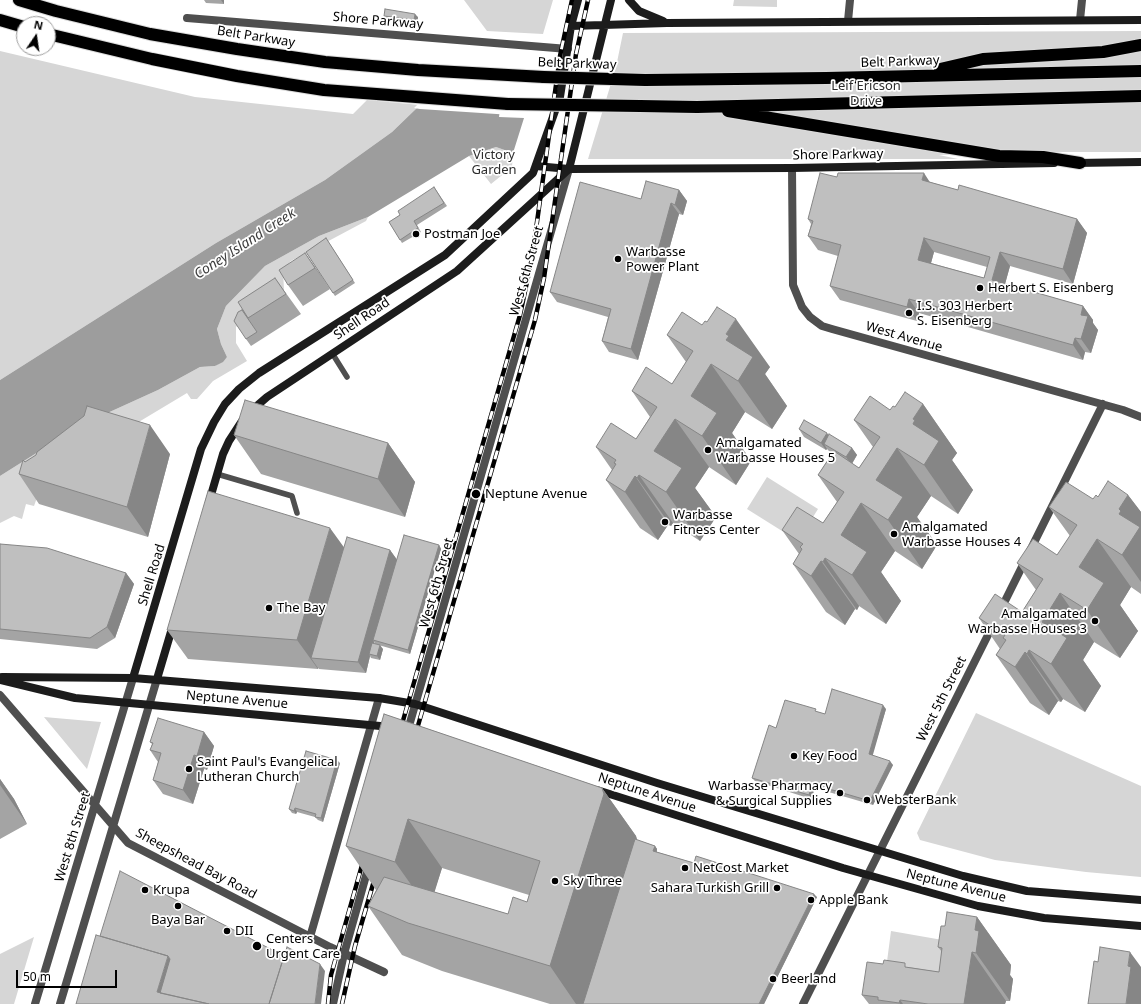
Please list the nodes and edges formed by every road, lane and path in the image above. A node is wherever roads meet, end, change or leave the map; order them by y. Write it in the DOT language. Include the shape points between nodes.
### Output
graph roads {
  1 [pos="19,0"];
  2 [pos="578,0"];
  3 [pos="611,0"];
  4 [pos="629,0"];
  5 [pos="850,0"];
  6 [pos="1082,0"];
  7 [pos="187,18"];
  8 [pos="0,20"];
  9 [pos="1080,20"];
  10 [pos="1141,20"];
  11 [pos="848,21"];
  12 [pos="668,23"];
  13 [pos="16,25"];
  14 [pos="604,25"];
  15 [pos="571,26"];
  16 [pos="56,36"];
  17 [pos="1141,45"];
  18 [pos="568,48"];
  19 [pos="1141,70"];
  20 [pos="917,75"];
  21 [pos="1141,96"];
  22 [pos="697,107"];
  23 [pos="1141,162"];
  24 [pos="1080,163"];
  25 [pos="536,166"];
  26 [pos="792,168"];
  27 [pos="569,169"];
  28 [pos="332,353"];
  29 [pos="347,377"];
  30 [pos="1103,404"];
  31 [pos="1141,417"];
  32 [pos="217,474"];
  33 [pos="206,511"];
  34 [pos="297,513"];
  35 [pos="175,617"];
  36 [pos="0,677"];
  37 [pos="133,678"];
  38 [pos="157,679"];
  39 [pos="0,680"];
  40 [pos="0,695"];
  41 [pos="379,698"];
  42 [pos="126,702"];
  43 [pos="150,704"];
  44 [pos="415,704"];
  45 [pos="371,724"];
  46 [pos="411,732"];
  47 [pos="404,743"];
  48 [pos="591,788"];
  49 [pos="95,804"];
  50 [pos="113,826"];
  51 [pos="879,851"];
  52 [pos="372,855"];
  53 [pos="867,876"];
  54 [pos="1141,900"];
  55 [pos="1141,926"];
  56 [pos="310,937"];
  57 [pos="344,954"];
  58 [pos="384,972"];
  59 [pos="34,1004"];
  60 [pos="60,1004"];
  61 [pos="333,1004"];
  62 [pos="803,1004"];
  1 -- 20 [label="highway, Belt Parkway, bridge" via="150,34 325,62 511,76 645,80"];
  2 -- 15 [label="main road, Shell Road"];
  3 -- 14 [label="main road"];
  4 -- 12 [label="main road" via="639,11"];
  5 -- 11 [label="street"];
  6 -- 9 [label="street"];
  7 -- 18 [label="street, Shore Parkway"];
  8 -- 13 [label="highway"];
  9 -- 10 [label="main road"];
  9 -- 11 [label="main road"];
  11 -- 12 [label="main road"];
  12 -- 14 [label="main road"];
  14 -- 15 [label="main road"];
  14 -- 27 [label="main road"];
  15 -- 18 [label="main road, Shell Road"];
  16 -- 22 [label="highway, bridge" via="237,76 324,90 508,104"];
  17 -- 20 [label="highway" via="1103,52 983,59"];
  18 -- 25 [label="main road, Shell Road" via="560,97"];
  19 -- 20 [label="highway, Belt Parkway"];
  21 -- 22 [label="highway"];
  22 -- 24 [label="highway" via="999,156 1043,157"];
  23 -- 24 [label="main road, Shore Parkway"];
  24 -- 26 [label="main road, Shore Parkway"];
  25 -- 27 [label="main road, Shore Parkway"];
  25 -- 37 [label="main road, Shell Road" via="527,179 445,255 259,373 225,404 201,448"];
  26 -- 27 [label="main road, Shore Parkway"];
  26 -- 30 [label="street, West Avenue" via="794,285 802,307 810,317 822,326 832,329"];
  27 -- 28 [label="main road, Shell Road" via="457,271"];
  27 -- 44 [label="street, West 6th Street"];
  28 -- 29 [label="lane"];
  28 -- 32 [label="main road, Shell Road" via="249,412 229,440"];
  30 -- 31 [label="street, West Avenue"];
  30 -- 51 [label="street, West 5th Street"];
  32 -- 33 [label="main road, Shell Road"];
  32 -- 34 [label="lane" via="292,496"];
  35 -- 38 [label="main road"];
  36 -- 37 [label="main road, Neptune Avenue"];
  37 -- 38 [label="main road, Neptune Avenue"];
  37 -- 42 [label="street, West 8th Street"];
  38 -- 41 [label="main road, Neptune Avenue"];
  38 -- 43 [label="street"];
  39 -- 42 [label="main road, Neptune Avenue" via="75,698"];
  40 -- 49 [label="street, Sheepshead Bay Road"];
  41 -- 44 [label="main road, Neptune Avenue"];
  41 -- 45 [label="street"];
  42 -- 43 [label="main road, Neptune Avenue"];
  42 -- 49 [label="street, West 8th Street"];
  43 -- 45 [label="main road, Neptune Avenue"];
  43 -- 50 [label="street"];
  44 -- 46 [label="street, West 6th Street"];
  44 -- 51 [label="main road, Neptune Avenue" via="657,783"];
  45 -- 46 [label="main road, Neptune Avenue"];
  45 -- 56 [label="street"];
  46 -- 47 [label="street, West 6th Street"];
  48 -- 53 [label="main road, Neptune Avenue"];
  49 -- 50 [label="street, Sheepshead Bay Road"];
  49 -- 59 [label="street, West 8th Street"];
  50 -- 56 [label="street, Sheepshead Bay Road" via="138,850"];
  50 -- 60 [label="street"];
  51 -- 53 [label="street, West 5th Street"];
  51 -- 54 [label="main road, Neptune Avenue" via="962,876 1027,891"];
  52 -- 57 [label="street"];
  53 -- 55 [label="main road, Neptune Avenue" via="978,906 1044,918"];
  53 -- 62 [label="street, West 5th Street"];
  56 -- 57 [label="street, Sheepshead Bay Road"];
  57 -- 58 [label="street, Sheepshead Bay Road"];
  57 -- 61 [label="street"];
}
